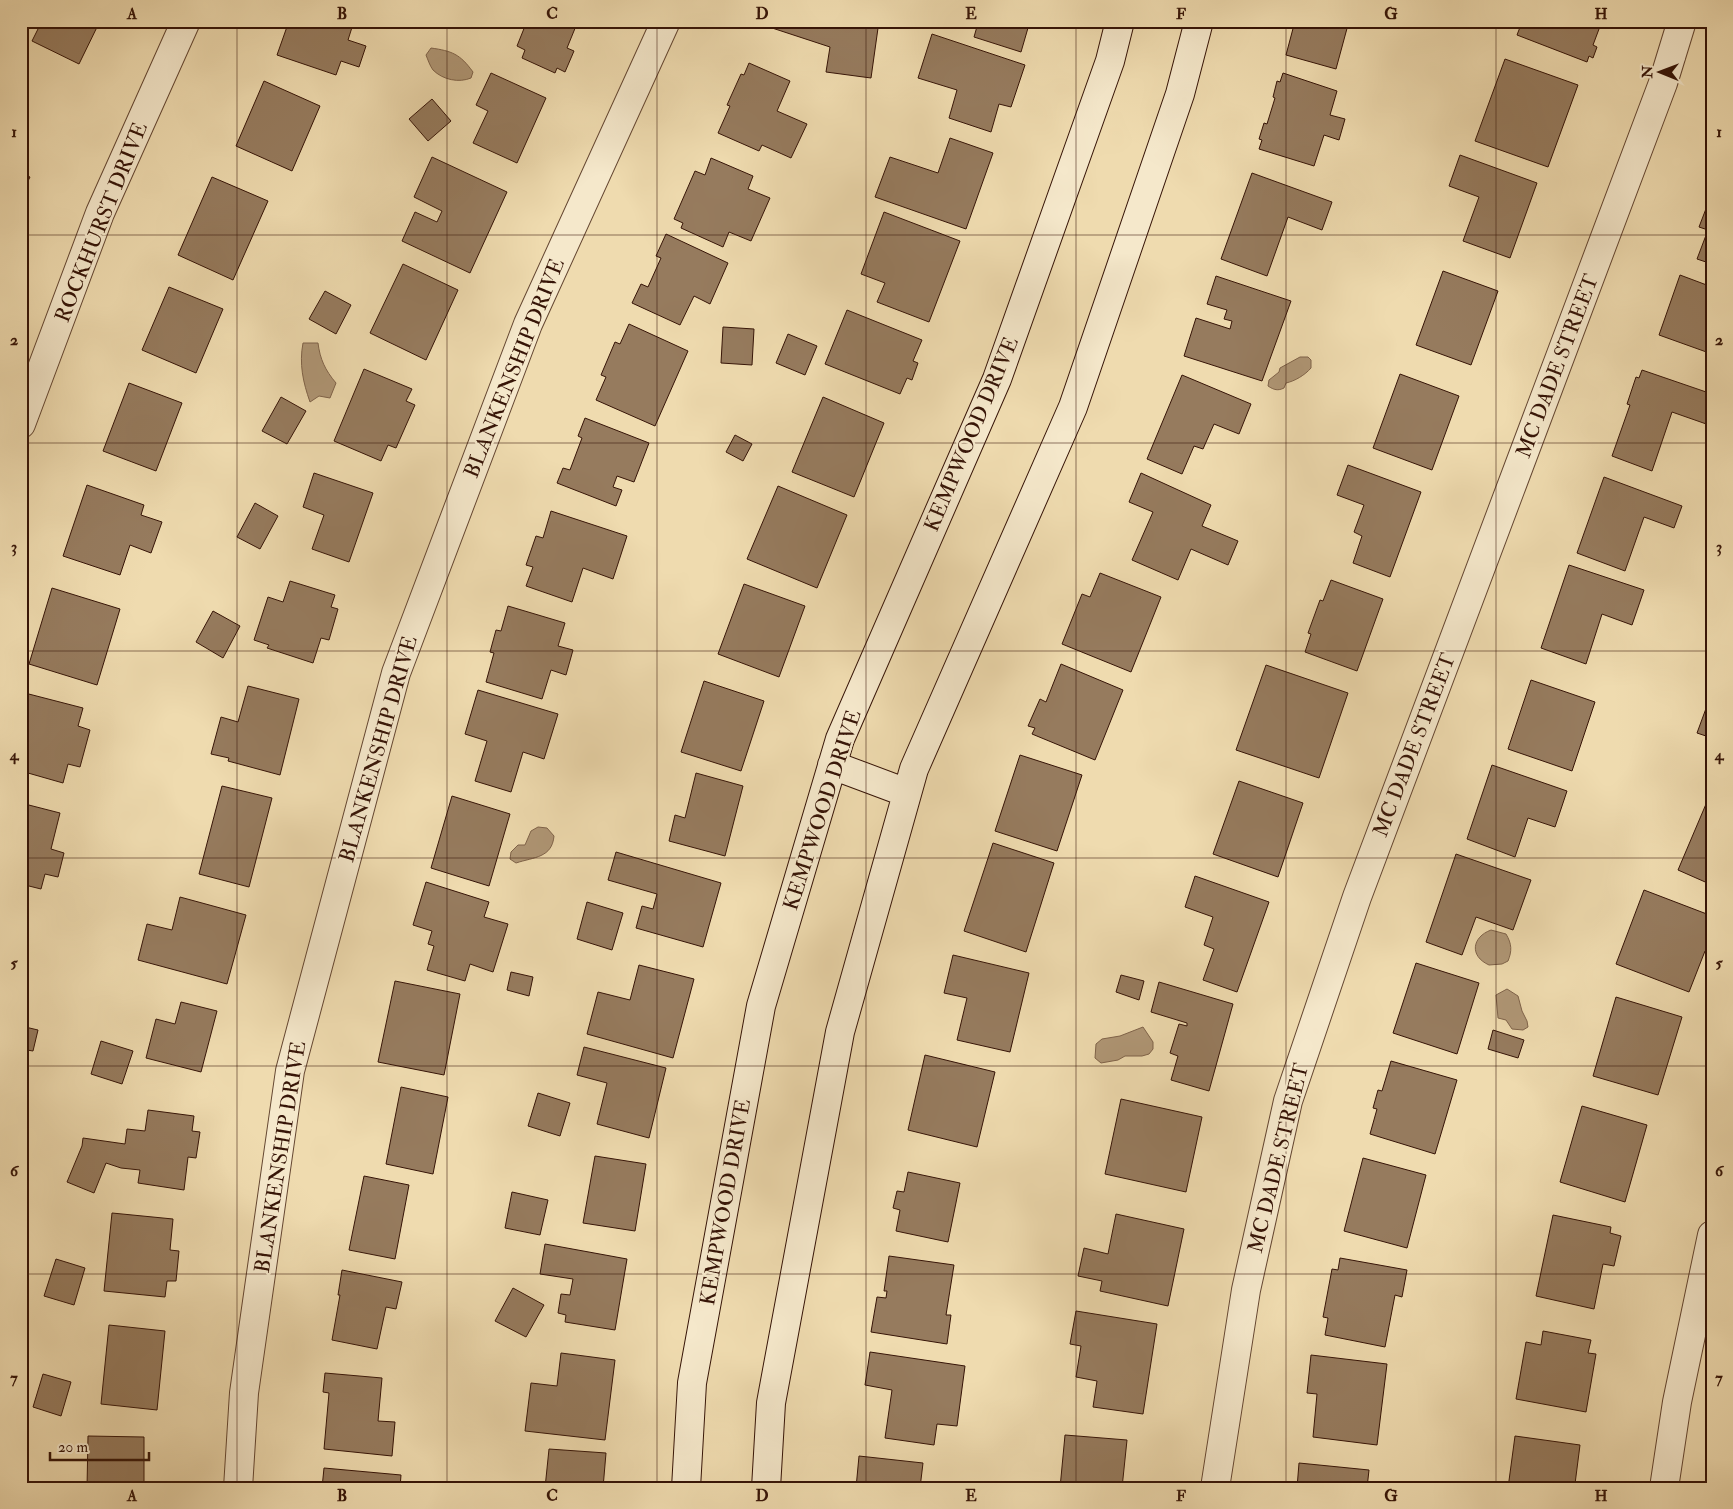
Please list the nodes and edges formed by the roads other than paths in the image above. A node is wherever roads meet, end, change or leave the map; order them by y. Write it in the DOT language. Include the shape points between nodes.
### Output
graph roads {
  1 [pos="186,21"];
  2 [pos="666,21"];
  3 [pos="1120,21"];
  4 [pos="1199,21"];
  5 [pos="1682,21"];
  6 [pos="21,424"];
  7 [pos="832,766"];
  8 [pos="906,793"];
  9 [pos="1712,1235"];
  10 [pos="238,1488"];
  11 [pos="686,1488"];
  12 [pos="766,1488"];
  13 [pos="1215,1488"];
  14 [pos="1664,1488"];
  1 -- 6 [label="street, ROCKHURST DRIVE" via="100,213"];
  2 -- 10 [label="street, BLANKENSHIP DRIVE" via="528,324 396,674 290,1071 244,1393"];
  3 -- 7 [label="street, KEMPWOOD DRIVE" via="1110,61 997,379 840,739"];
  4 -- 8 [label="street" via="1180,94 1073,407"];
  5 -- 13 [label="street, MC DADE STREET" via="1663,83 1357,897 1288,1101 1246,1290"];
  7 -- 8 [label="street"];
  7 -- 11 [label="street, KEMPWOOD DRIVE" via="761,1006 692,1383"];
  8 -- 12 [label="street" via="840,1032 771,1403"];
  9 -- 14 [label="street" via="1677,1402"];
}
